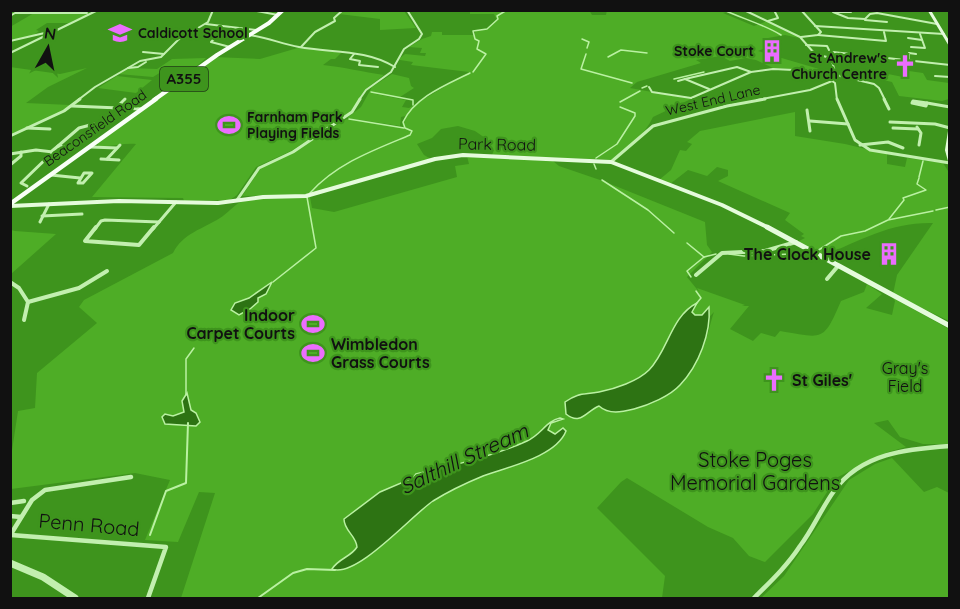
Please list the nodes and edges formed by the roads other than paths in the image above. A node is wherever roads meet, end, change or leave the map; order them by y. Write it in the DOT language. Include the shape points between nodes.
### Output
graph roads {
  1 [pos="98,10"];
  2 [pos="213,10"];
  3 [pos="251,10"];
  4 [pos="283,10"];
  5 [pos="343,10"];
  6 [pos="407,10"];
  7 [pos="744,10"];
  8 [pos="774,10"];
  9 [pos="801,10"];
  10 [pos="929,10"];
  11 [pos="851,12"];
  12 [pos="90,14"];
  13 [pos="279,15"];
  14 [pos="10,16"];
  15 [pos="865,20"];
  16 [pos="768,21"];
  17 [pos="910,21"];
  18 [pos="887,22"];
  19 [pos="206,24"];
  20 [pos="937,24"];
  21 [pos="815,26"];
  22 [pos="910,26"];
  23 [pos="55,30"];
  24 [pos="257,30"];
  25 [pos="884,31"];
  26 [pos="920,34"];
  27 [pos="249,35"];
  28 [pos="818,35"];
  29 [pos="946,37"];
  30 [pos="800,38"];
  31 [pos="908,38"];
  32 [pos="214,39"];
  33 [pos="922,40"];
  34 [pos="10,41"];
  35 [pos="806,45"];
  36 [pos="950,45"];
  37 [pos="230,47"];
  38 [pos="301,47"];
  39 [pos="827,47"];
  40 [pos="911,47"];
  41 [pos="143,52"];
  42 [pos="10,53"];
  43 [pos="165,54"];
  44 [pos="354,54"];
  45 [pos="916,54"];
  46 [pos="831,58"];
  47 [pos="909,60"];
  48 [pos="146,62"];
  49 [pos="950,65"];
  50 [pos="377,67"];
  51 [pos="395,67"];
  52 [pos="127,68"];
  53 [pos="751,72"];
  54 [pos="835,74"];
  55 [pos="935,76"];
  56 [pos="950,77"];
  57 [pos="685,79"];
  58 [pos="678,81"];
  59 [pos="832,81"];
  60 [pos="649,88"];
  61 [pos="709,89"];
  62 [pos="125,99"];
  63 [pos="927,103"];
  64 [pos="71,106"];
  65 [pos="950,107"];
  66 [pos="116,108"];
  67 [pos="889,109"];
  68 [pos="143,110"];
  69 [pos="807,110"];
  70 [pos="887,118"];
  71 [pos="920,118"];
  72 [pos="810,121"];
  73 [pos="890,122"];
  74 [pos="915,123"];
  75 [pos="94,124"];
  76 [pos="848,124"];
  77 [pos="925,124"];
  78 [pos="27,127"];
  79 [pos="50,129"];
  80 [pos="918,129"];
  81 [pos="950,130"];
  82 [pos="810,131"];
  83 [pos="10,136"];
  84 [pos="859,145"];
  85 [pos="919,145"];
  86 [pos="58,146"];
  87 [pos="68,147"];
  88 [pos="91,147"];
  89 [pos="903,148"];
  90 [pos="52,151"];
  91 [pos="21,152"];
  92 [pos="10,154"];
  93 [pos="101,159"];
  94 [pos="107,159"];
  95 [pos="119,160"];
  96 [pos="611,162"];
  97 [pos="950,162"];
  98 [pos="10,165"];
  99 [pos="51,175"];
  100 [pos="80,178"];
  101 [pos="27,186"];
  102 [pos="237,201"];
  103 [pos="176,202"];
  104 [pos="49,204"];
  105 [pos="10,205"];
  106 [pos="82,214"];
  107 [pos="42,216"];
  108 [pos="40,222"];
  109 [pos="159,222"];
  110 [pos="796,242"];
  111 [pos="838,266"];
  112 [pos="107,271"];
  113 [pos="696,274"];
  114 [pos="827,279"];
  115 [pos="10,282"];
  116 [pos="28,302"];
  117 [pos="24,320"];
  118 [pos="950,326"];
  119 [pos="950,446"];
  120 [pos="131,477"];
  121 [pos="24,501"];
  122 [pos="10,503"];
  123 [pos="10,516"];
  124 [pos="21,517"];
  125 [pos="11,535"];
  126 [pos="10,563"];
  127 [pos="75,598"];
  128 [pos="148,598"];
  129 [pos="754,598"];
  1 -- 12 [label="street"];
  2 -- 19 [label="street"];
  3 -- 13 [label="street"];
  4 -- 13 [label="main road, Beaconsfield Road / A355"];
  5 -- 38 [label="street" via="333,23 315,32"];
  6 -- 51 [label="street" via="422,34 404,49"];
  7 -- 16 [label="street"];
  8 -- 16 [label="street" via="778,18"];
  9 -- 21 [label="street"];
  10 -- 20 [label="main road"];
  11 -- 15 [label="street" via="833,12 844,18"];
  12 -- 14 [label="street"];
  12 -- 23 [label="street"];
  13 -- 24 [label="main road, Beaconsfield Road / A355"];
  15 -- 17 [label="street" via="870,14 882,13"];
  15 -- 18 [label="street"];
  16 -- 30 [label="street"];
  17 -- 20 [label="street"];
  17 -- 22 [label="street"];
  19 -- 24 [label="street"];
  19 -- 43 [label="street" via="178,40"];
  20 -- 29 [label="main road"];
  21 -- 25 [label="street"];
  21 -- 28 [label="street" via="821,32"];
  23 -- 34 [label="street"];
  23 -- 42 [label="street"];
  24 -- 27 [label="main road, Beaconsfield Road / A355"];
  25 -- 26 [label="street"];
  25 -- 28 [label="street" via="886,40"];
  26 -- 29 [label="street"];
  26 -- 33 [label="street"];
  27 -- 37 [label="main road, Beaconsfield Road / A355"];
  27 -- 38 [label="street"];
  28 -- 30 [label="street"];
  29 -- 36 [label="main road"];
  30 -- 35 [label="street"];
  31 -- 33 [label="street"];
  32 -- 37 [label="street" via="211,42"];
  33 -- 40 [label="street" via="925,48"];
  35 -- 39 [label="street"];
  35 -- 46 [label="street" via="815,54"];
  37 -- 68 [label="main road, Beaconsfield Road / A355"];
  38 -- 44 [label="street"];
  41 -- 43 [label="street"];
  43 -- 52 [label="street"];
  44 -- 50 [label="street" via="350,59 360,61 359,65"];
  44 -- 51 [label="street"];
  45 -- 47 [label="street" via="909,53"];
  46 -- 47 [label="street" via="837,52"];
  46 -- 54 [label="street"];
  47 -- 49 [label="street"];
  48 -- 52 [label="street"];
  51 -- 102 [label="street" via="366,90 357,107 340,122 259,168"];
  52 -- 64 [label="street"];
  53 -- 54 [label="street" via="773,69"];
  53 -- 57 [label="street" via="737,67"];
  53 -- 61 [label="street"];
  54 -- 59 [label="street"];
  54 -- 67 [label="street" via="874,84"];
  55 -- 56 [label="street"];
  57 -- 58 [label="street"];
  57 -- 61 [label="street"];
  59 -- 76 [label="street"];
  59 -- 96 [label="street, West End Lane" via="810,90 653,126"];
  60 -- 61 [label="street" via="691,98"];
  62 -- 66 [label="street"];
  63 -- 65 [label="street"];
  64 -- 66 [label="street"];
  64 -- 78 [label="street"];
  66 -- 68 [label="street"];
  68 -- 88 [label="main road, Beaconsfield Road / A355"];
  69 -- 72 [label="street"];
  70 -- 73 [label="street"];
  71 -- 77 [label="street"];
  72 -- 76 [label="street"];
  72 -- 82 [label="street"];
  73 -- 74 [label="street"];
  73 -- 80 [label="street" via="894,129"];
  74 -- 77 [label="street"];
  74 -- 80 [label="street"];
  75 -- 86 [label="street" via="74,131"];
  76 -- 84 [label="street"];
  77 -- 81 [label="street"];
  78 -- 79 [label="street"];
  78 -- 83 [label="street"];
  80 -- 85 [label="street"];
  81 -- 97 [label="main road"];
  84 -- 89 [label="street" via="877,140"];
  84 -- 97 [label="street"];
  86 -- 87 [label="street"];
  86 -- 90 [label="street"];
  88 -- 94 [label="street" via="118,147"];
  88 -- 99 [label="main road, Beaconsfield Road / A355"];
  90 -- 91 [label="street"];
  90 -- 101 [label="street" via="19,185"];
  91 -- 92 [label="street"];
  91 -- 98 [label="street"];
  93 -- 94 [label="street"];
  94 -- 95 [label="street"];
  96 -- 102 [label="main road, Park Road" via="456,155 306,196"];
  96 -- 110 [label="main road, Park Road" via="709,199"];
  99 -- 100 [label="street"];
  99 -- 105 [label="main road, Beaconsfield Road / A355"];
  100 -- 100 [label="street" via="84,173 92,173 83,183 77,182"];
  102 -- 103 [label="main road, Park Road"];
  103 -- 104 [label="main road, Park Road"];
  103 -- 109 [label="street"];
  104 -- 105 [label="main road, Park Road"];
  104 -- 107 [label="street"];
  106 -- 107 [label="street"];
  107 -- 108 [label="street"];
  109 -- 109 [label="street" via="101,221 85,241 139,245"];
  110 -- 111 [label="main road, Park Road"];
  110 -- 113 [label="street" via="765,250 722,253"];
  111 -- 114 [label="street"];
  111 -- 118 [label="main road, Park Road"];
  112 -- 116 [label="street" via="76,290"];
  115 -- 116 [label="street"];
  116 -- 117 [label="street"];
  119 -- 129 [label="street" via="896,451 849,474 795,554"];
  120 -- 124 [label="street" via="45,490 32,500"];
  121 -- 122 [label="street"];
  123 -- 124 [label="street"];
  124 -- 125 [label="street"];
  125 -- 128 [label="street, Penn Road" via="166,547"];
  126 -- 127 [label="street"];
}
